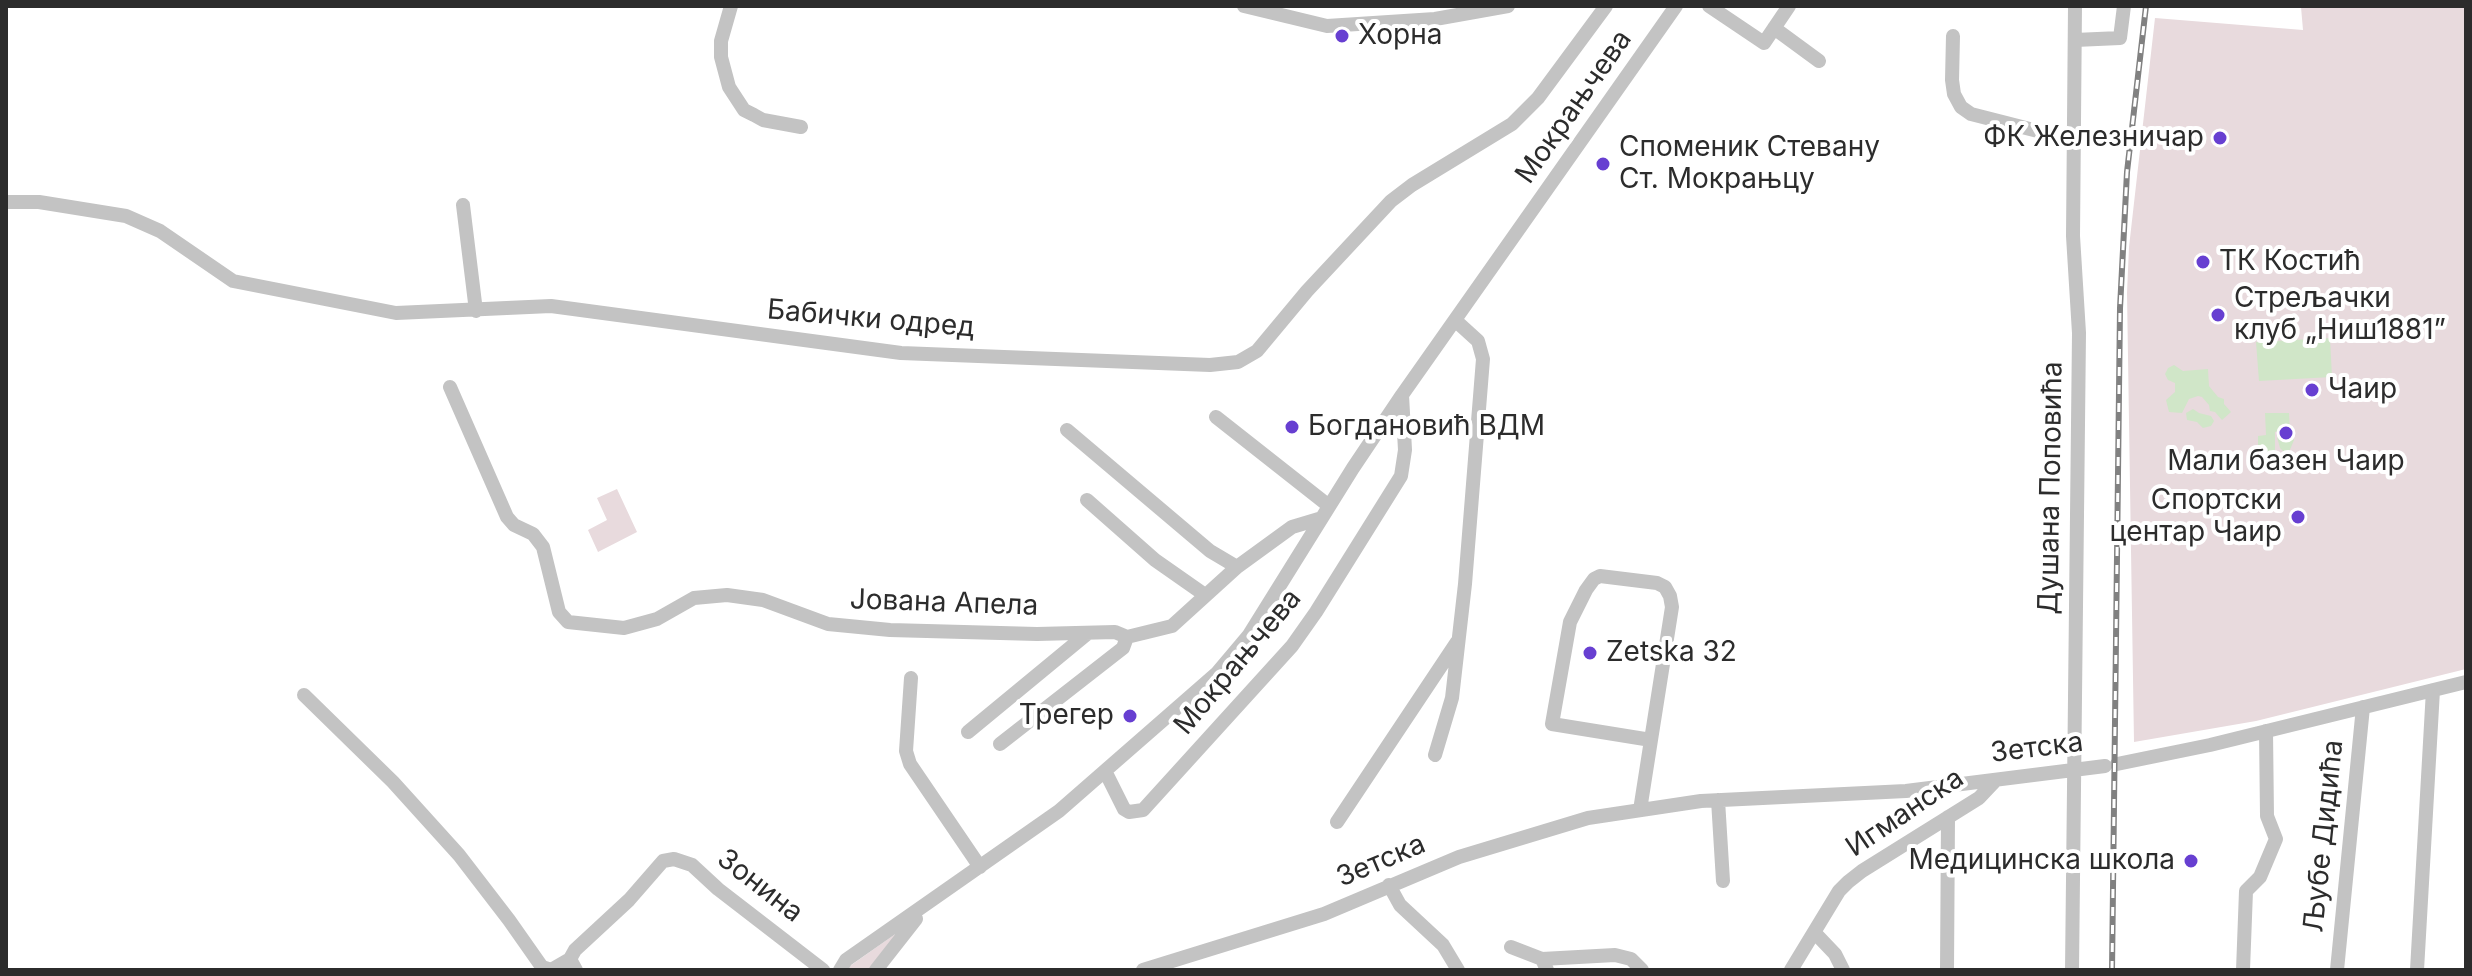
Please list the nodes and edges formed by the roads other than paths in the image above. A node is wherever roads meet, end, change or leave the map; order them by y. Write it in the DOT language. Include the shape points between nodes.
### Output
graph roads {
  1 [pos="731,6"];
  2 [pos="1244,6"];
  3 [pos="1504,6"];
  4 [pos="1606,6"];
  5 [pos="1676,6"];
  6 [pos="1789,6"];
  7 [pos="2075,6"];
  8 [pos="2124,6"];
  9 [pos="1718,8"];
  10 [pos="1774,28"];
  11 [pos="1953,36"];
  12 [pos="2075,40"];
  13 [pos="1819,61"];
  14 [pos="801,127"];
  15 [pos="2073,140"];
  16 [pos="6,202"];
  17 [pos="463,205"];
  18 [pos="476,311"];
  19 [pos="1456,321"];
  20 [pos="450,387"];
  21 [pos="1402,395"];
  22 [pos="1216,417"];
  23 [pos="1067,430"];
  24 [pos="1087,500"];
  25 [pos="1325,512"];
  26 [pos="1237,567"];
  27 [pos="1205,595"];
  28 [pos="1088,633"];
  29 [pos="1127,637"];
  30 [pos="1459,640"];
  31 [pos="911,678"];
  32 [pos="2466,682"];
  33 [pos="2433,690"];
  34 [pos="304,695"];
  35 [pos="2363,707"];
  36 [pos="2266,731"];
  37 [pos="968,732"];
  38 [pos="1651,740"];
  39 [pos="1000,744"];
  40 [pos="1435,755"];
  41 [pos="2074,768"];
  42 [pos="1106,773"];
  43 [pos="1996,780"];
  44 [pos="1718,800"];
  45 [pos="1640,810"];
  46 [pos="1948,817"];
  47 [pos="1337,822"];
  48 [pos="980,867"];
  49 [pos="1723,881"];
  50 [pos="1389,885"];
  51 [pos="927,906"];
  52 [pos="1814,932"];
  53 [pos="1511,947"];
  54 [pos="573,964"];
  55 [pos="1544,964"];
  56 [pos="843,965"];
  57 [pos="816,968"];
  58 [pos="876,970"];
  59 [pos="1143,970"];
  60 [pos="1458,970"];
  61 [pos="1642,970"];
  62 [pos="1791,970"];
  63 [pos="1843,970"];
  64 [pos="1947,970"];
  65 [pos="2072,970"];
  66 [pos="2243,970"];
  67 [pos="2337,970"];
  68 [pos="2417,970"];
  1 -- 14 [label="street" via="721,41 729,87 744,110 763,120"];
  2 -- 3 [label="street" via="1327,26 1435,19"];
  4 -- 18 [label="street, Бабички одред" via="1538,98 1512,124 1391,201 1257,351 1238,362 901,353 551,306"];
  5 -- 19 [label="street, Мокрањчева"];
  6 -- 10 [label="street"];
  7 -- 12 [label="street, Душана Поповића"];
  8 -- 12 [label="street" via="2120,38"];
  9 -- 10 [label="street" via="1764,43"];
  10 -- 13 [label="street"];
  11 -- 15 [label="street" via="1952,80 1961,107"];
  12 -- 15 [label="street, Душана Поповића"];
  15 -- 41 [label="street, Душана Поповића" via="2079,333"];
  16 -- 18 [label="street, Бабички одред" via="126,216 160,231 233,281 251,286 396,313"];
  17 -- 18 [label="street"];
  19 -- 21 [label="street, Мокрањчева"];
  19 -- 30 [label="street" via="1483,351"];
  20 -- 28 [label="street, Јована Апела" via="507,517 543,547 559,612 568,622 624,628 657,619 694,598 727,595 763,600 828,624"];
  21 -- 25 [label="street, Мокрањчева"];
  21 -- 42 [label="street, Мокрањчева" via="1401,476 1292,646 1143,810 1124,809"];
  22 -- 25 [label="street"];
  23 -- 26 [label="street" via="1210,551"];
  24 -- 27 [label="street" via="1155,560"];
  25 -- 26 [label="street, Јована Апела" via="1292,527"];
  25 -- 42 [label="street, Мокрањчева" via="1249,635 1217,673"];
  26 -- 27 [label="street, Јована Апела"];
  27 -- 29 [label="street, Јована Апела" via="1172,626"];
  28 -- 29 [label="street, Јована Апела"];
  28 -- 37 [label="street"];
  29 -- 39 [label="street" via="1123,648"];
  30 -- 40 [label="street" via="1452,698"];
  30 -- 47 [label="street"];
  31 -- 48 [label="street" via="906,738 910,764"];
  32 -- 33 [label="street, Зетска"];
  33 -- 35 [label="street, Зетска"];
  33 -- 68 [label="street"];
  34 -- 54 [label="street" via="459,855 542,967"];
  35 -- 36 [label="street, Зетска"];
  35 -- 67 [label="street, Љубе Дидића"];
  36 -- 41 [label="street, Зетска" via="2111,765"];
  36 -- 66 [label="street" via="2267,816 2276,839 2260,877 2246,891"];
  38 -- 38 [label="street" via="1670,596 1657,583 1600,576 1586,590 1570,622 1552,724"];
  38 -- 45 [label="street"];
  41 -- 43 [label="street, Зетска"];
  41 -- 65 [label="street, Душана Поповића"];
  42 -- 48 [label="street, Мокрањчева"];
  43 -- 44 [label="street, Зетска" via="1906,791"];
  43 -- 46 [label="street, Игманска"];
  44 -- 45 [label="street, Зетска"];
  44 -- 49 [label="street"];
  45 -- 50 [label="street, Зетска" via="1543,830"];
  46 -- 52 [label="street, Игманска" via="1848,882"];
  46 -- 64 [label="street"];
  48 -- 51 [label="street, Мокрањчева"];
  50 -- 59 [label="street, Зетска" via="1324,914"];
  50 -- 60 [label="street" via="1400,905 1443,945"];
  51 -- 56 [label="street, Мокрањчева"];
  51 -- 58 [label="street, Мокрањчева"];
  52 -- 62 [label="street, Игманска"];
  52 -- 63 [label="street"];
  53 -- 55 [label="street"];
  54 -- 57 [label="street, Зонина" via="575,950 663,861 674,859 692,865"];
  55 -- 61 [label="street" via="1615,955 1631,959"];
  56 -- 57 [label="street"];
}
